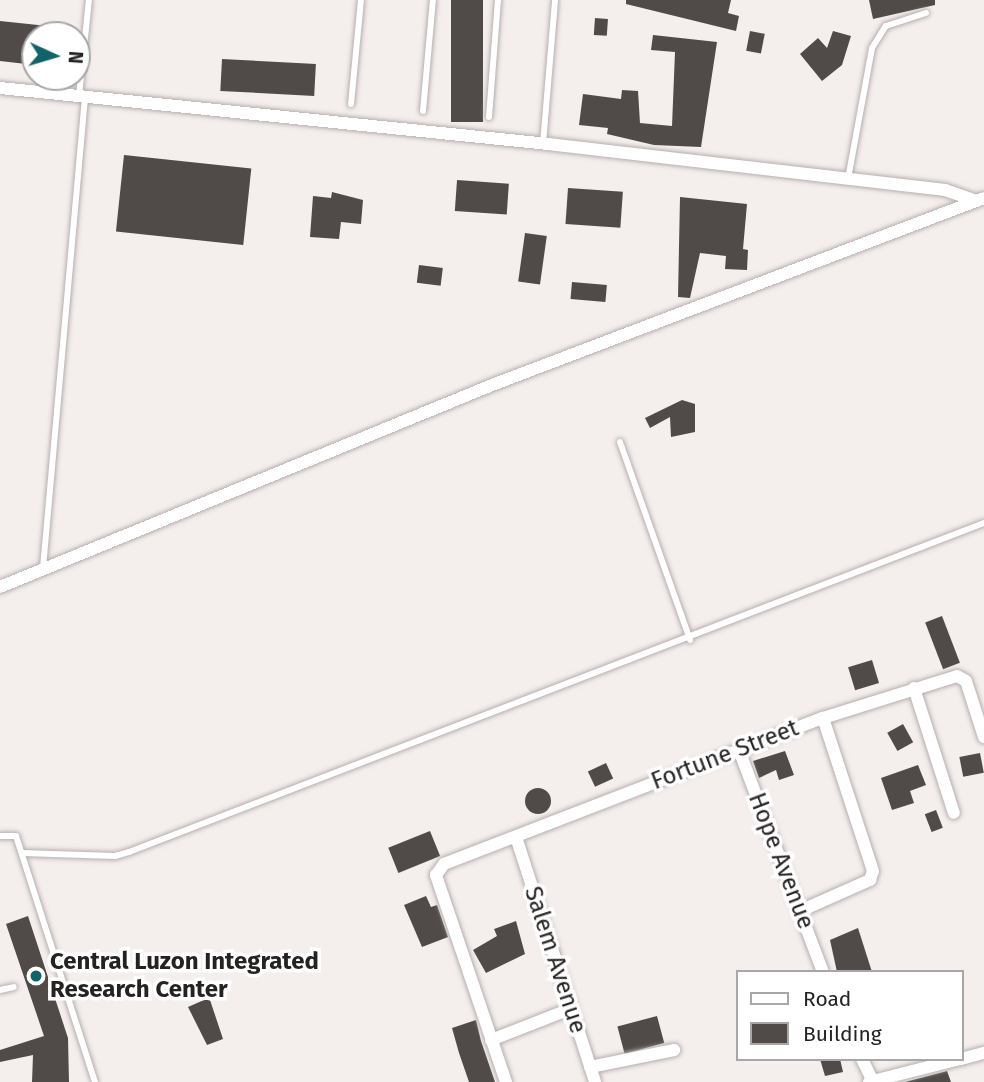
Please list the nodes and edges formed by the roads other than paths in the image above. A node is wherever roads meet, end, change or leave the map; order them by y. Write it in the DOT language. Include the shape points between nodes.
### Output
graph roads {
  1 [pos="89,0"];
  2 [pos="361,0"];
  3 [pos="433,0"];
  4 [pos="498,0"];
  5 [pos="555,0"];
  6 [pos="926,13"];
  7 [pos="0,88"];
  8 [pos="82,96"];
  9 [pos="351,104"];
  10 [pos="423,111"];
  11 [pos="489,117"];
  12 [pos="543,144"];
  13 [pos="848,180"];
  14 [pos="979,199"];
  15 [pos="620,442"];
  16 [pos="984,523"];
  17 [pos="43,568"];
  18 [pos="0,587"];
  19 [pos="690,640"];
  20 [pos="914,688"];
  21 [pos="823,718"];
  22 [pos="984,737"];
  23 [pos="739,750"];
  24 [pos="954,813"];
  25 [pos="0,836"];
  26 [pos="516,837"];
  27 [pos="22,853"];
  28 [pos="800,911"];
  29 [pos="822,970"];
  30 [pos="14,987"];
  31 [pos="0,990"];
  32 [pos="570,1009"];
  33 [pos="491,1040"];
  34 [pos="674,1050"];
  35 [pos="984,1053"];
  36 [pos="963,1058"];
  37 [pos="863,1061"];
  38 [pos="953,1061"];
  39 [pos="590,1067"];
  40 [pos="95,1082"];
  41 [pos="506,1082"];
  42 [pos="595,1082"];
  43 [pos="872,1082"];
  1 -- 8 [label="lane"];
  2 -- 9 [label="lane"];
  3 -- 10 [label="lane"];
  4 -- 11 [label="lane"];
  5 -- 12 [label="lane"];
  6 -- 13 [label="lane" via="887,26 872,48"];
  7 -- 8 [label="street"];
  8 -- 12 [label="street"];
  8 -- 17 [label="lane"];
  12 -- 13 [label="street"];
  13 -- 14 [label="street" via="946,190"];
  14 -- 17 [label="street" via="492,385"];
  15 -- 19 [label="lane"];
  16 -- 19 [label="lane"];
  17 -- 18 [label="street"];
  19 -- 27 [label="lane" via="122,854"];
  20 -- 21 [label="street, Fortune Street"];
  20 -- 22 [label="street, Fortune Street" via="962,677"];
  20 -- 24 [label="street"];
  21 -- 23 [label="street, Fortune Street"];
  21 -- 28 [label="street" via="873,871 870,880"];
  23 -- 26 [label="street, Fortune Street"];
  23 -- 28 [label="street, Hope Avenue"];
  25 -- 27 [label="lane" via="16,836"];
  26 -- 32 [label="street, Salem Avenue"];
  26 -- 33 [label="street, Fortune Street" via="444,864 436,875"];
  27 -- 40 [label="lane"];
  28 -- 29 [label="street, Hope Avenue"];
  30 -- 31 [label="lane"];
  32 -- 33 [label="street"];
  32 -- 39 [label="street, Salem Avenue"];
  33 -- 41 [label="street"];
  34 -- 39 [label="street"];
  35 -- 36 [label="street"];
  37 -- 43 [label="street"];
  38 -- 43 [label="street"];
  39 -- 42 [label="street, Salem Avenue"];
}
